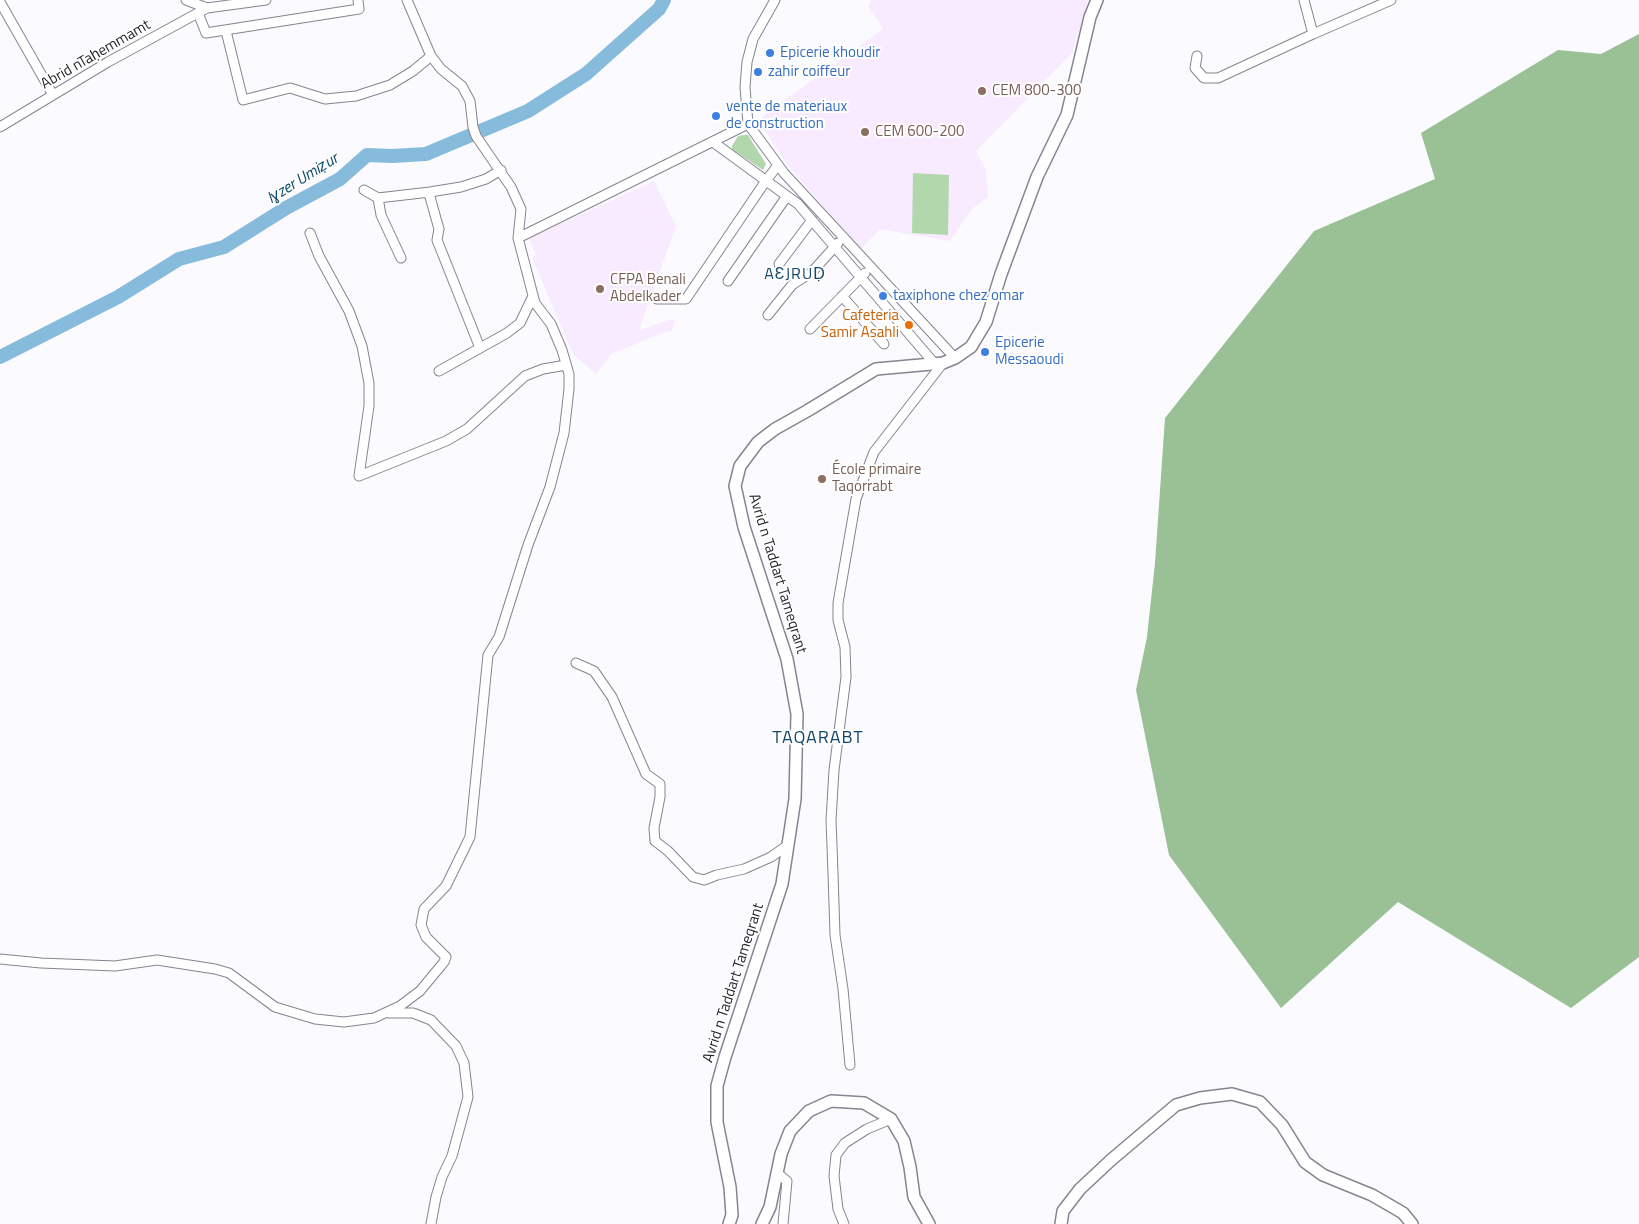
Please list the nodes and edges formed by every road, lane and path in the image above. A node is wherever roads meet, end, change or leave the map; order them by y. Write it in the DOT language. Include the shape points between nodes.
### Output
graph roads {
  1 [pos="186,0"];
  2 [pos="266,0"];
  3 [pos="358,0"];
  4 [pos="406,0"];
  5 [pos="775,0"];
  6 [pos="1304,0"];
  7 [pos="1391,0"];
  8 [pos="1098,1"];
  9 [pos="0,2"];
  10 [pos="207,8"];
  11 [pos="198,13"];
  12 [pos="226,31"];
  13 [pos="1313,34"];
  14 [pos="431,56"];
  15 [pos="1196,56"];
  16 [pos="53,95"];
  17 [pos="748,124"];
  18 [pos="0,127"];
  19 [pos="713,142"];
  20 [pos="778,165"];
  21 [pos="501,170"];
  22 [pos="765,182"];
  23 [pos="364,190"];
  24 [pos="430,192"];
  25 [pos="787,196"];
  26 [pos="378,198"];
  27 [pos="812,220"];
  28 [pos="310,234"];
  29 [pos="518,238"];
  30 [pos="843,238"];
  31 [pos="835,247"];
  32 [pos="402,258"];
  33 [pos="779,264"];
  34 [pos="870,267"];
  35 [pos="861,277"];
  36 [pos="728,281"];
  37 [pos="533,296"];
  38 [pos="842,296"];
  39 [pos="657,300"];
  40 [pos="768,315"];
  41 [pos="810,329"];
  42 [pos="884,344"];
  43 [pos="480,348"];
  44 [pos="954,358"];
  45 [pos="938,363"];
  46 [pos="566,365"];
  47 [pos="439,371"];
  48 [pos="576,663"];
  49 [pos="788,845"];
  50 [pos="0,959"];
  51 [pos="386,1014"];
  52 [pos="850,1065"];
  53 [pos="891,1119"];
  54 [pos="777,1173"];
  55 [pos="431,1224"];
  56 [pos="729,1224"];
  57 [pos="762,1224"];
  58 [pos="783,1224"];
  59 [pos="844,1224"];
  60 [pos="929,1224"];
  61 [pos="1061,1224"];
  62 [pos="1412,1224"];
  1 -- 10 [label="street"];
  2 -- 10 [label="street"];
  3 -- 12 [label="street" via="359,9"];
  4 -- 14 [label="street"];
  5 -- 17 [label="street" via="753,39 747,62 744,87"];
  6 -- 13 [label="street"];
  7 -- 13 [label="street"];
  8 -- 44 [label="main road, Avrid n Taddart Tameqrant" via="1090,17 1067,115 1038,177 986,322 971,347"];
  9 -- 16 [label="street"];
  10 -- 11 [label="street, Abrid nTaḥemmamt"];
  11 -- 12 [label="street" via="206,33"];
  11 -- 16 [label="street, Abrid nTaḥemmamt"];
  12 -- 14 [label="street" via="243,100 290,88 325,99 356,96 390,85"];
  13 -- 15 [label="street" via="1218,78 1204,78 1195,68"];
  14 -- 21 [label="street" via="462,86 470,101 476,136"];
  16 -- 18 [label="street, Abrid nTaḥemmamt"];
  17 -- 19 [label="street"];
  17 -- 20 [label="street"];
  19 -- 22 [label="street"];
  19 -- 29 [label="street"];
  20 -- 22 [label="street"];
  20 -- 30 [label="street"];
  21 -- 24 [label="street" via="461,187"];
  21 -- 29 [label="street" via="520,210"];
  22 -- 25 [label="street"];
  22 -- 39 [label="street" via="686,298"];
  23 -- 26 [label="street"];
  24 -- 26 [label="street"];
  24 -- 43 [label="street" via="439,229 437,240"];
  25 -- 27 [label="street"];
  25 -- 36 [label="street"];
  26 -- 32 [label="street" via="381,215"];
  27 -- 31 [label="street"];
  27 -- 33 [label="street"];
  28 -- 46 [label="street" via="349,311 362,346 369,383 369,406 359,476 467,430 525,376"];
  29 -- 37 [label="street"];
  30 -- 31 [label="street"];
  30 -- 34 [label="street"];
  31 -- 35 [label="street"];
  31 -- 40 [label="street" via="812,272 792,284"];
  34 -- 35 [label="street"];
  34 -- 44 [label="street"];
  35 -- 38 [label="street"];
  35 -- 45 [label="street"];
  37 -- 43 [label="street" via="520,323"];
  37 -- 46 [label="street" via="551,324"];
  38 -- 41 [label="street"];
  38 -- 42 [label="street"];
  43 -- 47 [label="street"];
  44 -- 45 [label="main road, Avrid n Taddart Tameqrant"];
  45 -- 49 [label="main road, Avrid n Taddart Tameqrant" via="876,369 774,429 758,442 740,466 735,486 744,527 787,659 797,714 795,799"];
  45 -- 52 [label="street" via="874,452 856,499 838,603 846,677 834,770 832,873"];
  46 -- 51 [label="street" via="569,374 567,414 552,480 499,637 488,655 470,837 446,886 424,909 421,925 426,937 446,957 420,991"];
  48 -- 49 [label="street" via="594,670 612,697 646,774 660,784 655,841 692,876 704,880 744,870"];
  49 -- 56 [label="main road, Avrid n Taddart Tameqrant" via="782,884 717,1086 717,1122 730,1187 732,1215"];
  50 -- 51 [label="street" via="115,966 157,960 229,974 275,1007 315,1019 360,1020"];
  51 -- 55 [label="street" via="413,1013 431,1020 456,1046 464,1063 468,1097 452,1156 436,1197"];
  53 -- 54 [label="main road" via="864,1103 831,1101 809,1111 790,1132"];
  53 -- 59 [label="street" via="845,1143 836,1155 834,1176 838,1209"];
  53 -- 60 [label="main road" via="904,1141 914,1197"];
  54 -- 57 [label="main road" via="770,1207"];
  54 -- 58 [label="street" via="787,1181"];
  61 -- 62 [label="main road" via="1064,1212 1080,1190 1176,1105 1232,1094 1260,1102 1282,1125 1304,1162 1323,1175 1372,1195 1403,1213"];
}
